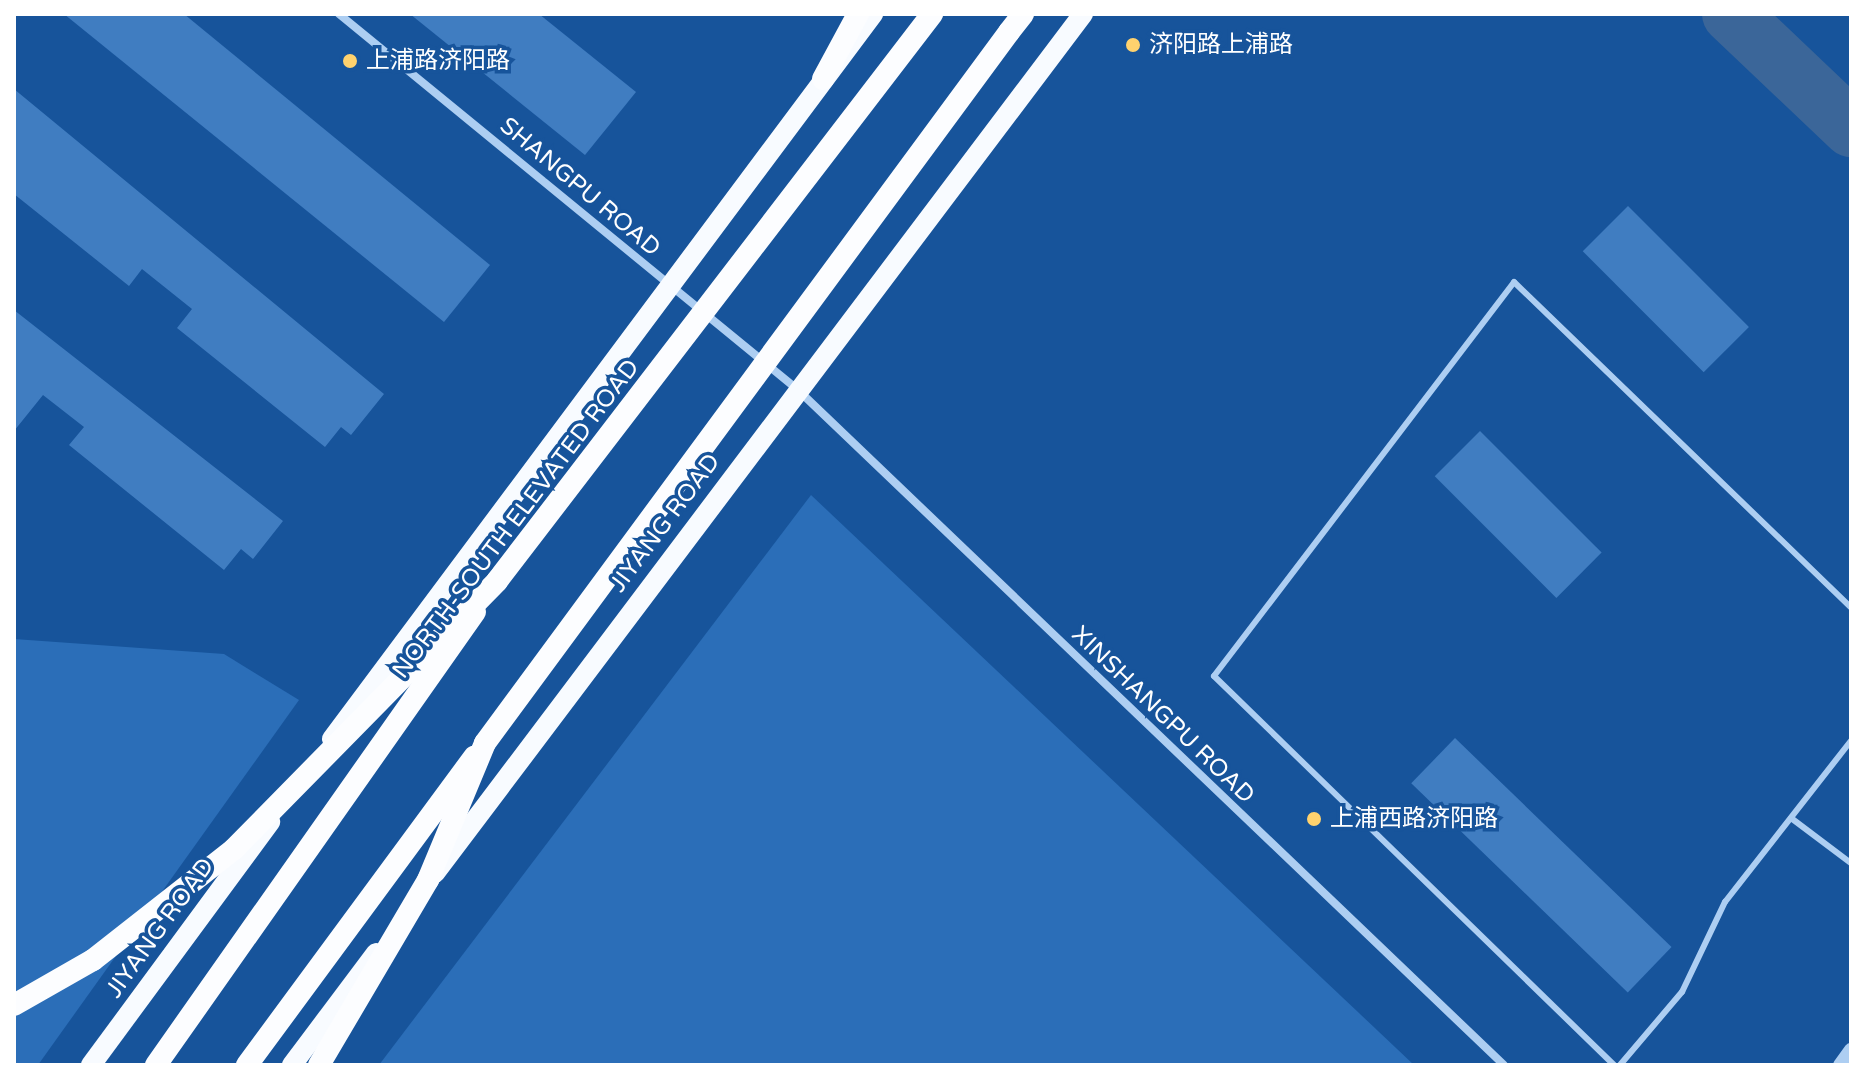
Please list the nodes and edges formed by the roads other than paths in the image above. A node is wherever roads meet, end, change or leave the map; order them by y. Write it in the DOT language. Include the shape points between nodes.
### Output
graph roads {
  1 [pos="339,14"];
  2 [pos="858,14"];
  3 [pos="873,14"];
  4 [pos="932,14"];
  5 [pos="1023,14"];
  6 [pos="1083,14"];
  7 [pos="823,79"];
  8 [pos="668,286"];
  9 [pos="797,389"];
  10 [pos="497,581"];
  11 [pos="1851,608"];
  12 [pos="1851,741"];
  13 [pos="485,743"];
  14 [pos="1791,818"];
  15 [pos="1851,863"];
  16 [pos="14,1005"];
  17 [pos="1851,1050"];
  18 [pos="91,1065"];
  19 [pos="156,1065"];
  20 [pos="247,1065"];
  21 [pos="292,1065"];
  22 [pos="319,1065"];
  23 [pos="1504,1065"];
  24 [pos="1614,1065"];
  25 [pos="1620,1065"];
  26 [pos="1840,1065"];
  1 -- 8 [label="street, SHANGPU ROAD"];
  2 -- 7 [label="highway"];
  3 -- 7 [label="main road, JIYANG ROAD"];
  4 -- 10 [label="highway, NORTH-SOUTH ELEVATED ROAD, bridge"];
  5 -- 13 [label="highway, bridge"];
  6 -- 9 [label="main road, JIYANG ROAD"];
  7 -- 8 [label="main road, JIYANG ROAD"];
  8 -- 9 [label="street, SHANGPU ROAD"];
  8 -- 18 [label="main road, JIYANG ROAD"];
  9 -- 21 [label="main road, JIYANG ROAD"];
  9 -- 23 [label="street, XINSHANGPU ROAD"];
  10 -- 16 [label="highway, bridge" via="234,849 93,960"];
  10 -- 19 [label="highway, NORTH-SOUTH ELEVATED ROAD, bridge"];
  11 -- 24 [label="lane" via="1514,282 1214,676"];
  12 -- 14 [label="lane"];
  13 -- 20 [label="highway, bridge"];
  13 -- 22 [label="highway, bridge" via="428,880"];
  14 -- 15 [label="lane"];
  14 -- 25 [label="lane" via="1725,902 1682,992"];
  17 -- 26 [label="street"];
}
